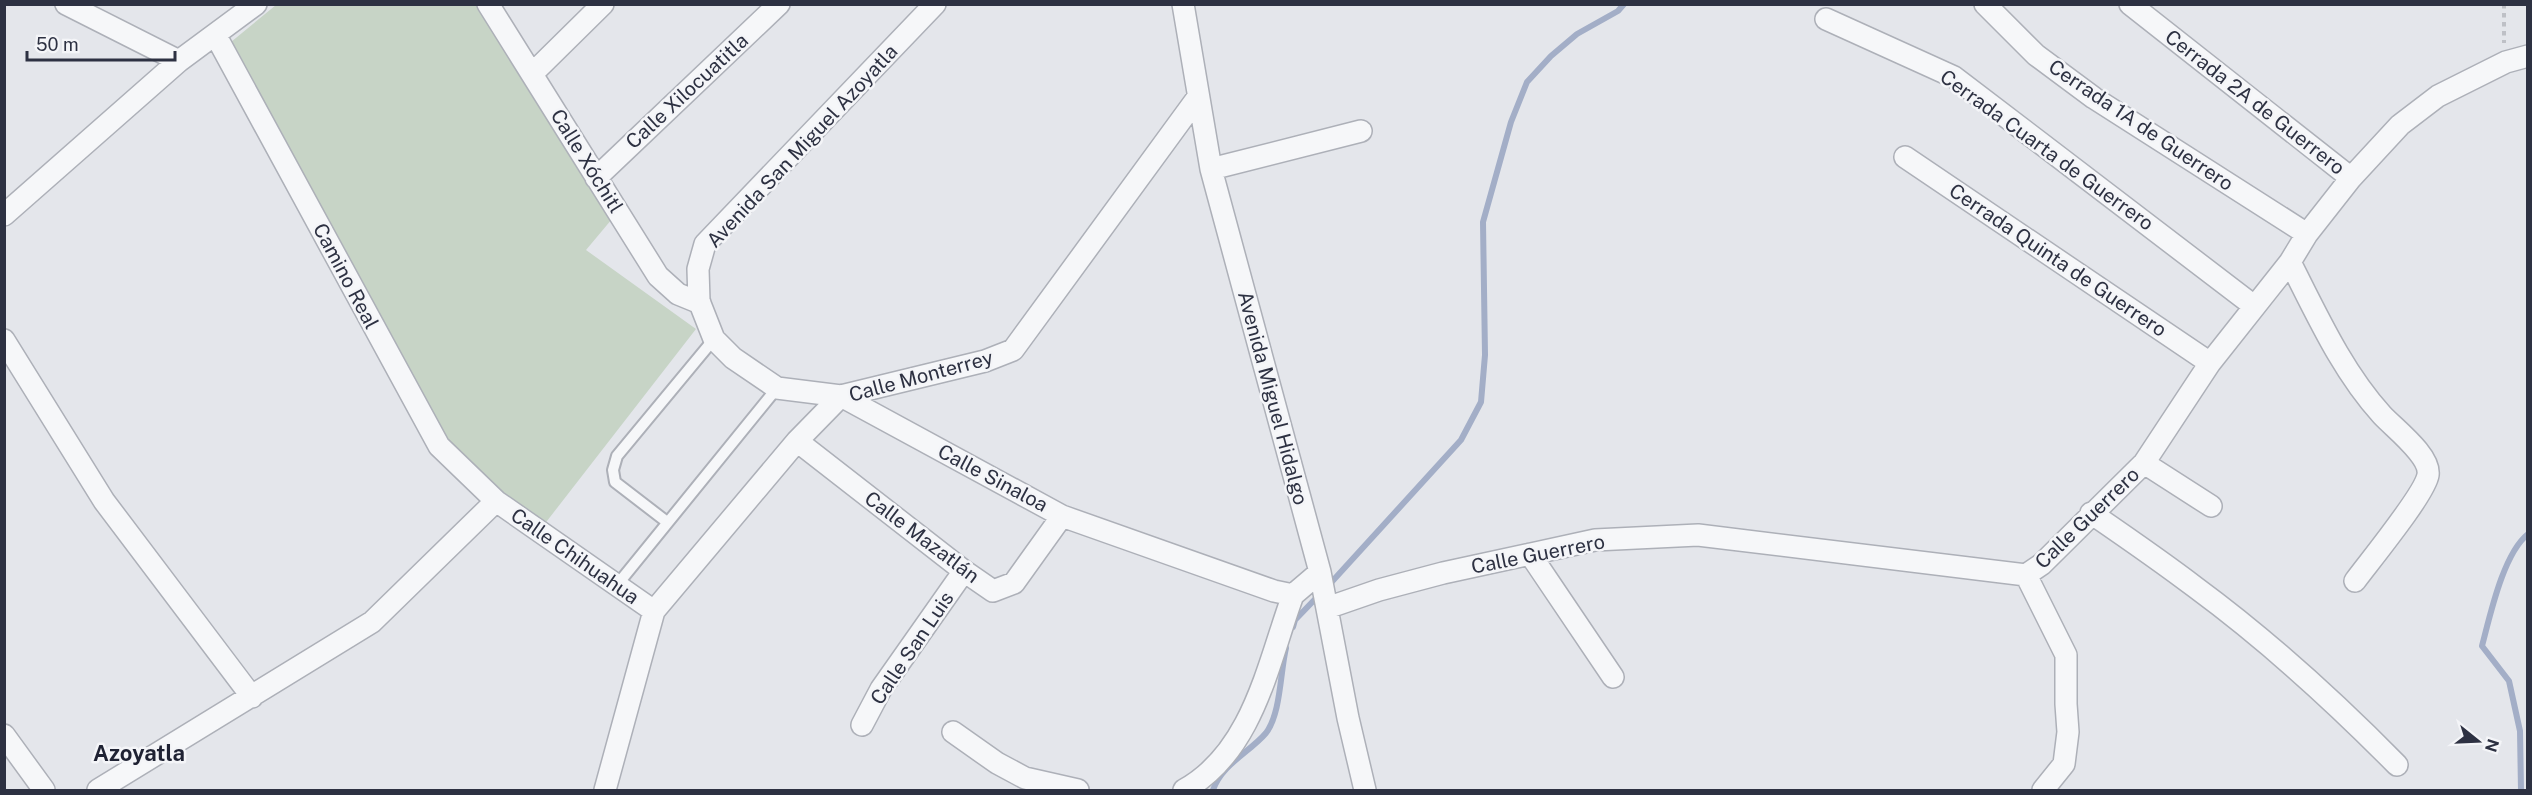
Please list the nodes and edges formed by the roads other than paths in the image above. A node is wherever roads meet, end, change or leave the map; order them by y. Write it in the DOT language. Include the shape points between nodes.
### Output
graph roads {
  1 [pos="66,4"];
  2 [pos="256,4"];
  3 [pos="488,4"];
  4 [pos="603,4"];
  5 [pos="779,4"];
  6 [pos="935,4"];
  7 [pos="1184,4"];
  8 [pos="1985,4"];
  9 [pos="2130,4"];
  10 [pos="1826,19"];
  11 [pos="216,36"];
  12 [pos="2518,59"];
  13 [pos="179,61"];
  14 [pos="532,74"];
  15 [pos="1198,97"];
  16 [pos="1361,131"];
  17 [pos="1905,157"];
  18 [pos="1211,168"];
  19 [pos="596,178"];
  20 [pos="2351,178"];
  21 [pos="4,215"];
  22 [pos="2307,234"];
  23 [pos="2290,262"];
  24 [pos="700,302"];
  25 [pos="2254,306"];
  26 [pos="714,339"];
  27 [pos="4,340"];
  28 [pos="2210,363"];
  29 [pos="777,388"];
  30 [pos="841,396"];
  31 [pos="797,441"];
  32 [pos="2144,463"];
  33 [pos="496,501"];
  34 [pos="2211,506"];
  35 [pos="2091,513"];
  36 [pos="1062,516"];
  37 [pos="667,522"];
  38 [pos="1530,554"];
  39 [pos="964,571"];
  40 [pos="1320,572"];
  41 [pos="2026,575"];
  42 [pos="2355,581"];
  43 [pos="617,585"];
  44 [pos="1293,595"];
  45 [pos="1327,608"];
  46 [pos="654,611"];
  47 [pos="1613,677"];
  48 [pos="252,697"];
  49 [pos="861,725"];
  50 [pos="953,732"];
  51 [pos="4,735"];
  52 [pos="2397,765"];
  53 [pos="44,790"];
  54 [pos="98,790"];
  55 [pos="605,790"];
  56 [pos="1078,790"];
  57 [pos="1184,790"];
  58 [pos="1365,790"];
  59 [pos="2043,790"];
  1 -- 13 [label="street"];
  2 -- 11 [label="street"];
  3 -- 14 [label="street, Calle Xóchitl"];
  4 -- 14 [label="street"];
  5 -- 19 [label="street, Calle Xilocuatitla"];
  6 -- 24 [label="street, Avenida San Miguel Azoyatla" via="705,244 698,269"];
  7 -- 15 [label="street, Avenida Miguel Hidalgo"];
  8 -- 22 [label="street, Cerrada 1A de Guerrero" via="2036,55 2094,98"];
  9 -- 20 [label="street, Cerrada 2A de Guerrero"];
  10 -- 25 [label="street, Cerrada Cuarta de Guerrero" via="1954,77"];
  11 -- 13 [label="street"];
  11 -- 33 [label="street, Camino Real" via="439,446"];
  12 -- 20 [label="street, Calle Guerrero" via="2438,96 2400,125"];
  13 -- 21 [label="street"];
  14 -- 19 [label="street, Calle Xóchitl"];
  15 -- 18 [label="street, Avenida Miguel Hidalgo"];
  15 -- 30 [label="street, Calle Monterrey" via="1013,350 985,361"];
  16 -- 18 [label="street"];
  17 -- 28 [label="street, Cerrada Quinta de Guerrero"];
  18 -- 40 [label="street, Avenida Miguel Hidalgo"];
  19 -- 24 [label="street, Calle Xóchitl" via="658,276 678,294"];
  20 -- 22 [label="street, Calle Guerrero"];
  22 -- 23 [label="street, Calle Guerrero"];
  23 -- 25 [label="street, Calle Guerrero"];
  23 -- 42 [label="street" via="2351,375 2378,411 2424,456 2428,474 2419,493"];
  24 -- 26 [label="street, Calle Sinaloa"];
  25 -- 28 [label="street, Calle Guerrero"];
  26 -- 29 [label="street, Calle Sinaloa" via="733,358"];
  26 -- 37 [label="lane" via="617,456 613,470 615,482"];
  27 -- 48 [label="street" via="104,501"];
  28 -- 32 [label="street, Calle Guerrero"];
  29 -- 30 [label="street, Calle Sinaloa"];
  29 -- 37 [label="lane"];
  30 -- 31 [label="street, Calle Monterrey"];
  30 -- 36 [label="street, Calle Sinaloa"];
  31 -- 39 [label="street, Calle Mazatlán"];
  31 -- 46 [label="street, Calle Monterrey"];
  32 -- 34 [label="street"];
  32 -- 35 [label="street, Calle Guerrero"];
  33 -- 43 [label="street, Calle Chihuahua"];
  33 -- 48 [label="street" via="372,622"];
  35 -- 41 [label="street, Calle Guerrero" via="2042,564"];
  35 -- 52 [label="street" via="2196,587 2283,657"];
  36 -- 39 [label="street, Calle Mazatlán" via="1014,583 993,591"];
  36 -- 44 [label="street, Calle Sinaloa"];
  37 -- 43 [label="lane"];
  38 -- 41 [label="street, Calle Guerrero" via="1594,540 1698,535"];
  38 -- 45 [label="street, Calle Guerrero" via="1379,590"];
  38 -- 47 [label="street"];
  39 -- 49 [label="street, Calle San Luis" via="881,688"];
  40 -- 44 [label="street"];
  40 -- 45 [label="street, Avenida Miguel Hidalgo"];
  41 -- 59 [label="street" via="2066,655 2068,732 2064,764"];
  43 -- 46 [label="street, Calle Chihuahua"];
  44 -- 57 [label="street" via="1264,681 1236,744 1196,784"];
  45 -- 58 [label="street, Avenida Miguel Hidalgo"];
  46 -- 55 [label="street, Calle Monterrey"];
  48 -- 54 [label="street"];
  50 -- 56 [label="street" via="1024,778"];
  51 -- 53 [label="street"];
}
